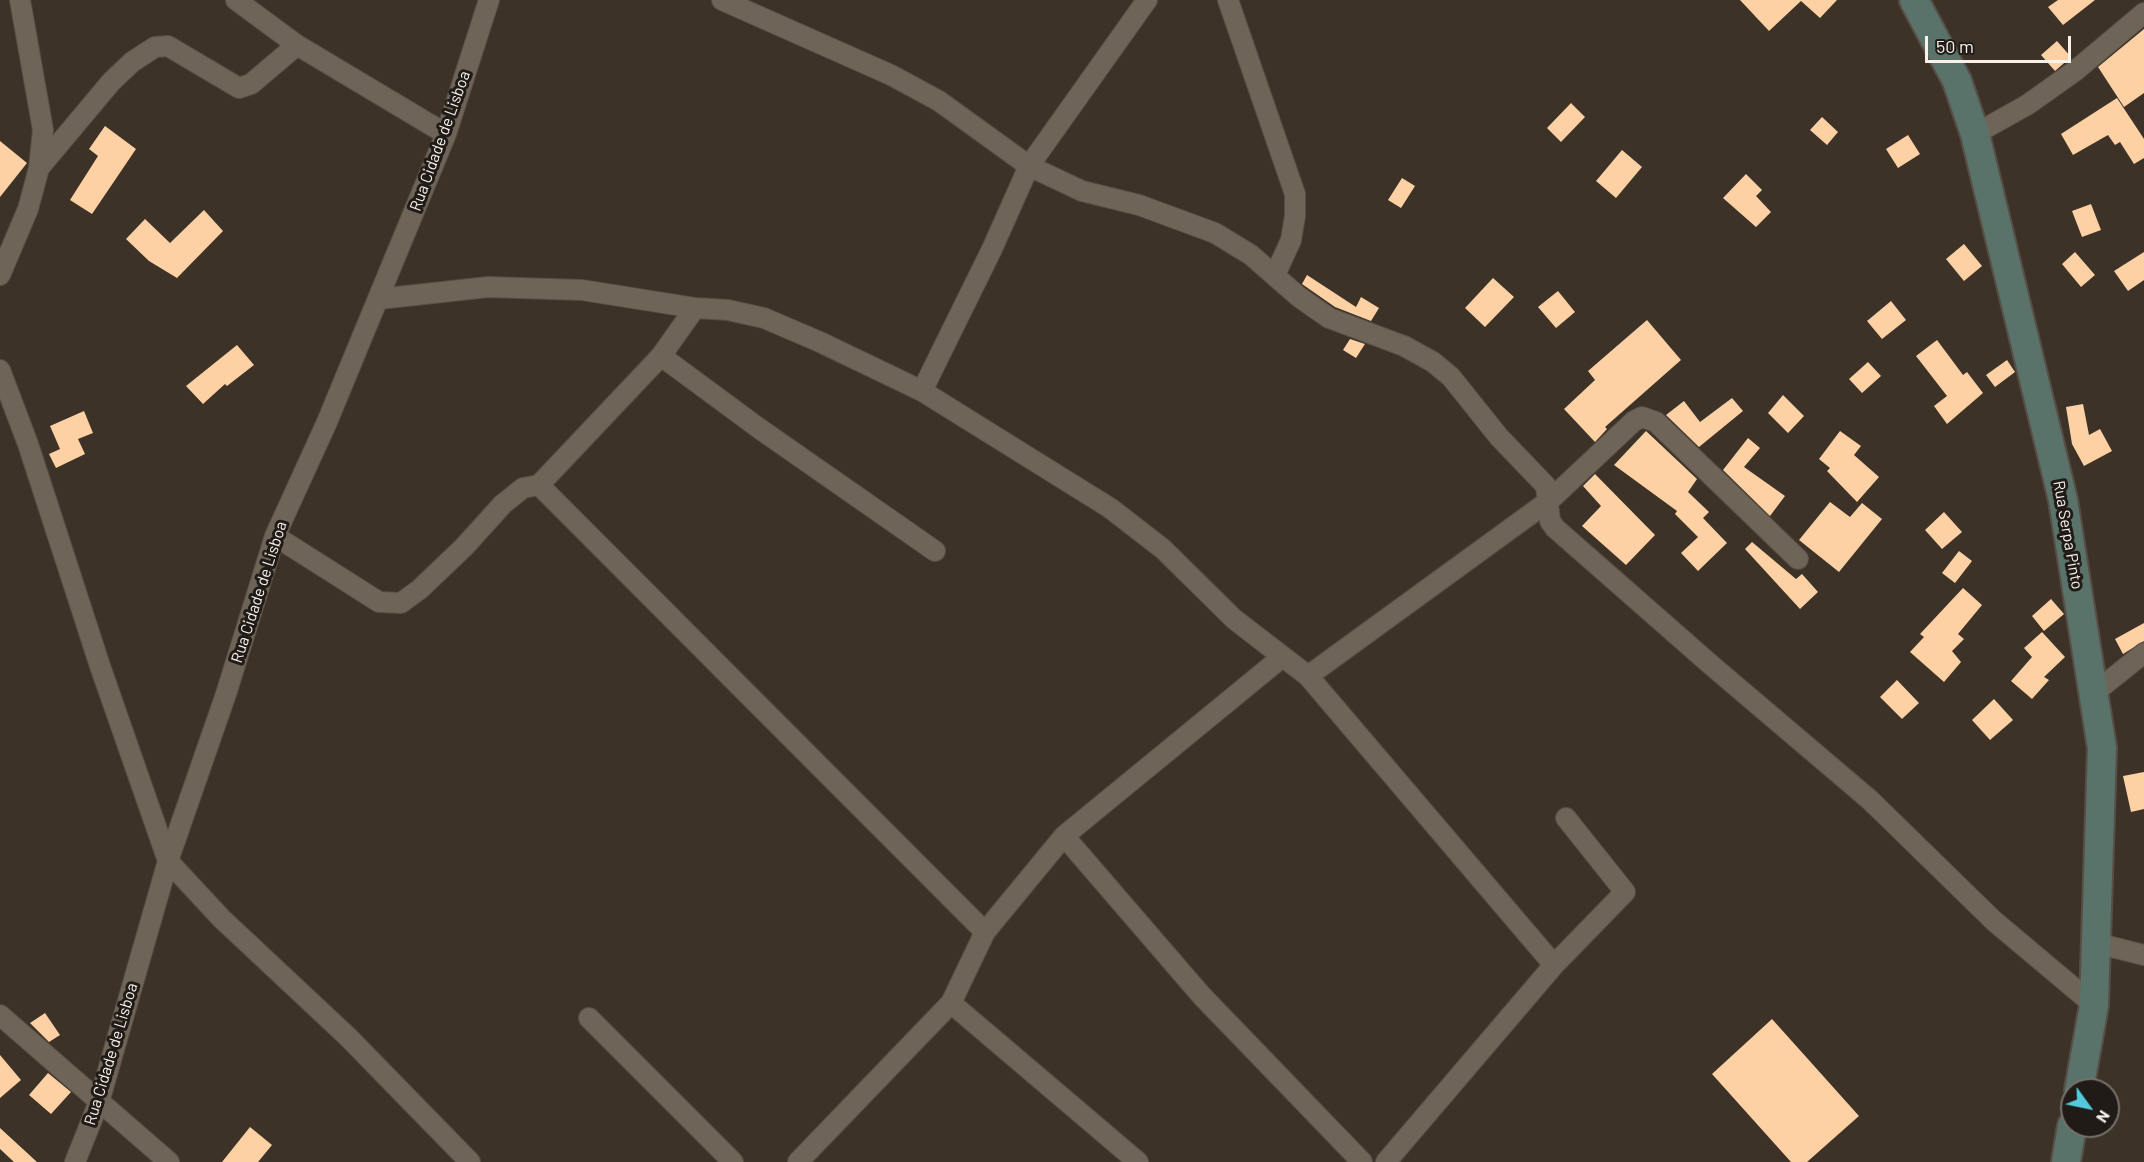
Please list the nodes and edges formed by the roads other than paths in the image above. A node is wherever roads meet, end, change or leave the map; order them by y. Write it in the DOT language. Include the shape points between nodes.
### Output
graph roads {
  1 [pos="20,0"];
  2 [pos="236,0"];
  3 [pos="489,0"];
  4 [pos="722,0"];
  5 [pos="1148,0"];
  6 [pos="1228,0"];
  7 [pos="1914,0"];
  8 [pos="2144,13"];
  9 [pos="297,45"];
  10 [pos="446,134"];
  11 [pos="1976,134"];
  12 [pos="1029,166"];
  13 [pos="39,168"];
  14 [pos="5,250"];
  15 [pos="1275,274"];
  16 [pos="0,275"];
  17 [pos="379,299"];
  18 [pos="696,308"];
  19 [pos="662,357"];
  20 [pos="0,370"];
  21 [pos="922,391"];
  22 [pos="539,485"];
  23 [pos="1550,500"];
  24 [pos="275,536"];
  25 [pos="935,551"];
  26 [pos="1798,559"];
  27 [pos="2144,653"];
  28 [pos="1281,658"];
  29 [pos="1308,676"];
  30 [pos="2094,693"];
  31 [pos="1566,818"];
  32 [pos="1064,836"];
  33 [pos="168,861"];
  34 [pos="985,932"];
  35 [pos="2096,944"];
  36 [pos="2144,955"];
  37 [pos="1554,966"];
  38 [pos="951,1004"];
  39 [pos="2094,1005"];
  40 [pos="0,1016"];
  41 [pos="589,1018"];
  42 [pos="2081,1078"];
  43 [pos="99,1102"];
  44 [pos="2070,1138"];
  45 [pos="75,1162"];
  46 [pos="169,1162"];
  47 [pos="470,1162"];
  48 [pos="733,1162"];
  49 [pos="798,1162"];
  50 [pos="1138,1162"];
  51 [pos="1362,1162"];
  52 [pos="1386,1162"];
  53 [pos="2066,1162"];
  1 -- 13 [label="street" via="43,130"];
  2 -- 9 [label="street"];
  3 -- 10 [label="street, Rua Cidade de Lisboa"];
  4 -- 12 [label="street" via="891,75 939,101"];
  5 -- 12 [label="street"];
  6 -- 15 [label="street" via="1295,195 1291,240"];
  7 -- 11 [label="street, Rua Serpa Pinto" via="1957,81"];
  8 -- 11 [label="street" via="2075,71"];
  9 -- 10 [label="street"];
  9 -- 13 [label="street" via="251,84 239,88 168,46 155,47 111,82"];
  10 -- 17 [label="street, Rua Cidade de Lisboa"];
  11 -- 30 [label="street, Rua Serpa Pinto" via="2063,500"];
  12 -- 15 [label="street" via="1082,191 1148,208 1215,233"];
  12 -- 21 [label="street"];
  13 -- 14 [label="street" via="28,210"];
  14 -- 16 [label="street"];
  15 -- 23 [label="street" via="1329,318 1404,346 1442,370 1546,486"];
  17 -- 18 [label="street" via="488,287 582,290"];
  17 -- 24 [label="street, Rua Cidade de Lisboa"];
  18 -- 19 [label="street"];
  18 -- 21 [label="street" via="764,318"];
  19 -- 22 [label="street"];
  19 -- 25 [label="street"];
  20 -- 33 [label="street"];
  21 -- 28 [label="street" via="1110,508 1163,549 1234,619"];
  22 -- 24 [label="street" via="523,488 503,504 420,590 401,603 379,602"];
  22 -- 34 [label="street"];
  23 -- 26 [label="street" via="1642,417 1656,422"];
  23 -- 29 [label="street"];
  23 -- 39 [label="street" via="1550,521 1555,528 1870,800 1994,921"];
  24 -- 33 [label="street, Rua Cidade de Lisboa"];
  27 -- 30 [label="street"];
  28 -- 29 [label="street"];
  28 -- 32 [label="street"];
  29 -- 37 [label="street"];
  30 -- 35 [label="street, Rua Serpa Pinto" via="2102,748"];
  31 -- 37 [label="street" via="1625,892"];
  32 -- 34 [label="street"];
  32 -- 51 [label="street" via="1201,995"];
  33 -- 43 [label="street, Rua Cidade de Lisboa"];
  33 -- 47 [label="street"];
  34 -- 38 [label="street"];
  35 -- 36 [label="street"];
  35 -- 39 [label="street, Rua Serpa Pinto"];
  37 -- 52 [label="street"];
  38 -- 49 [label="street"];
  38 -- 50 [label="street"];
  39 -- 42 [label="street, Rua Serpa Pinto"];
  40 -- 43 [label="street"];
  41 -- 48 [label="street"];
  43 -- 45 [label="street, Rua Cidade de Lisboa"];
  43 -- 46 [label="street"];
  44 -- 53 [label="street"];
}
